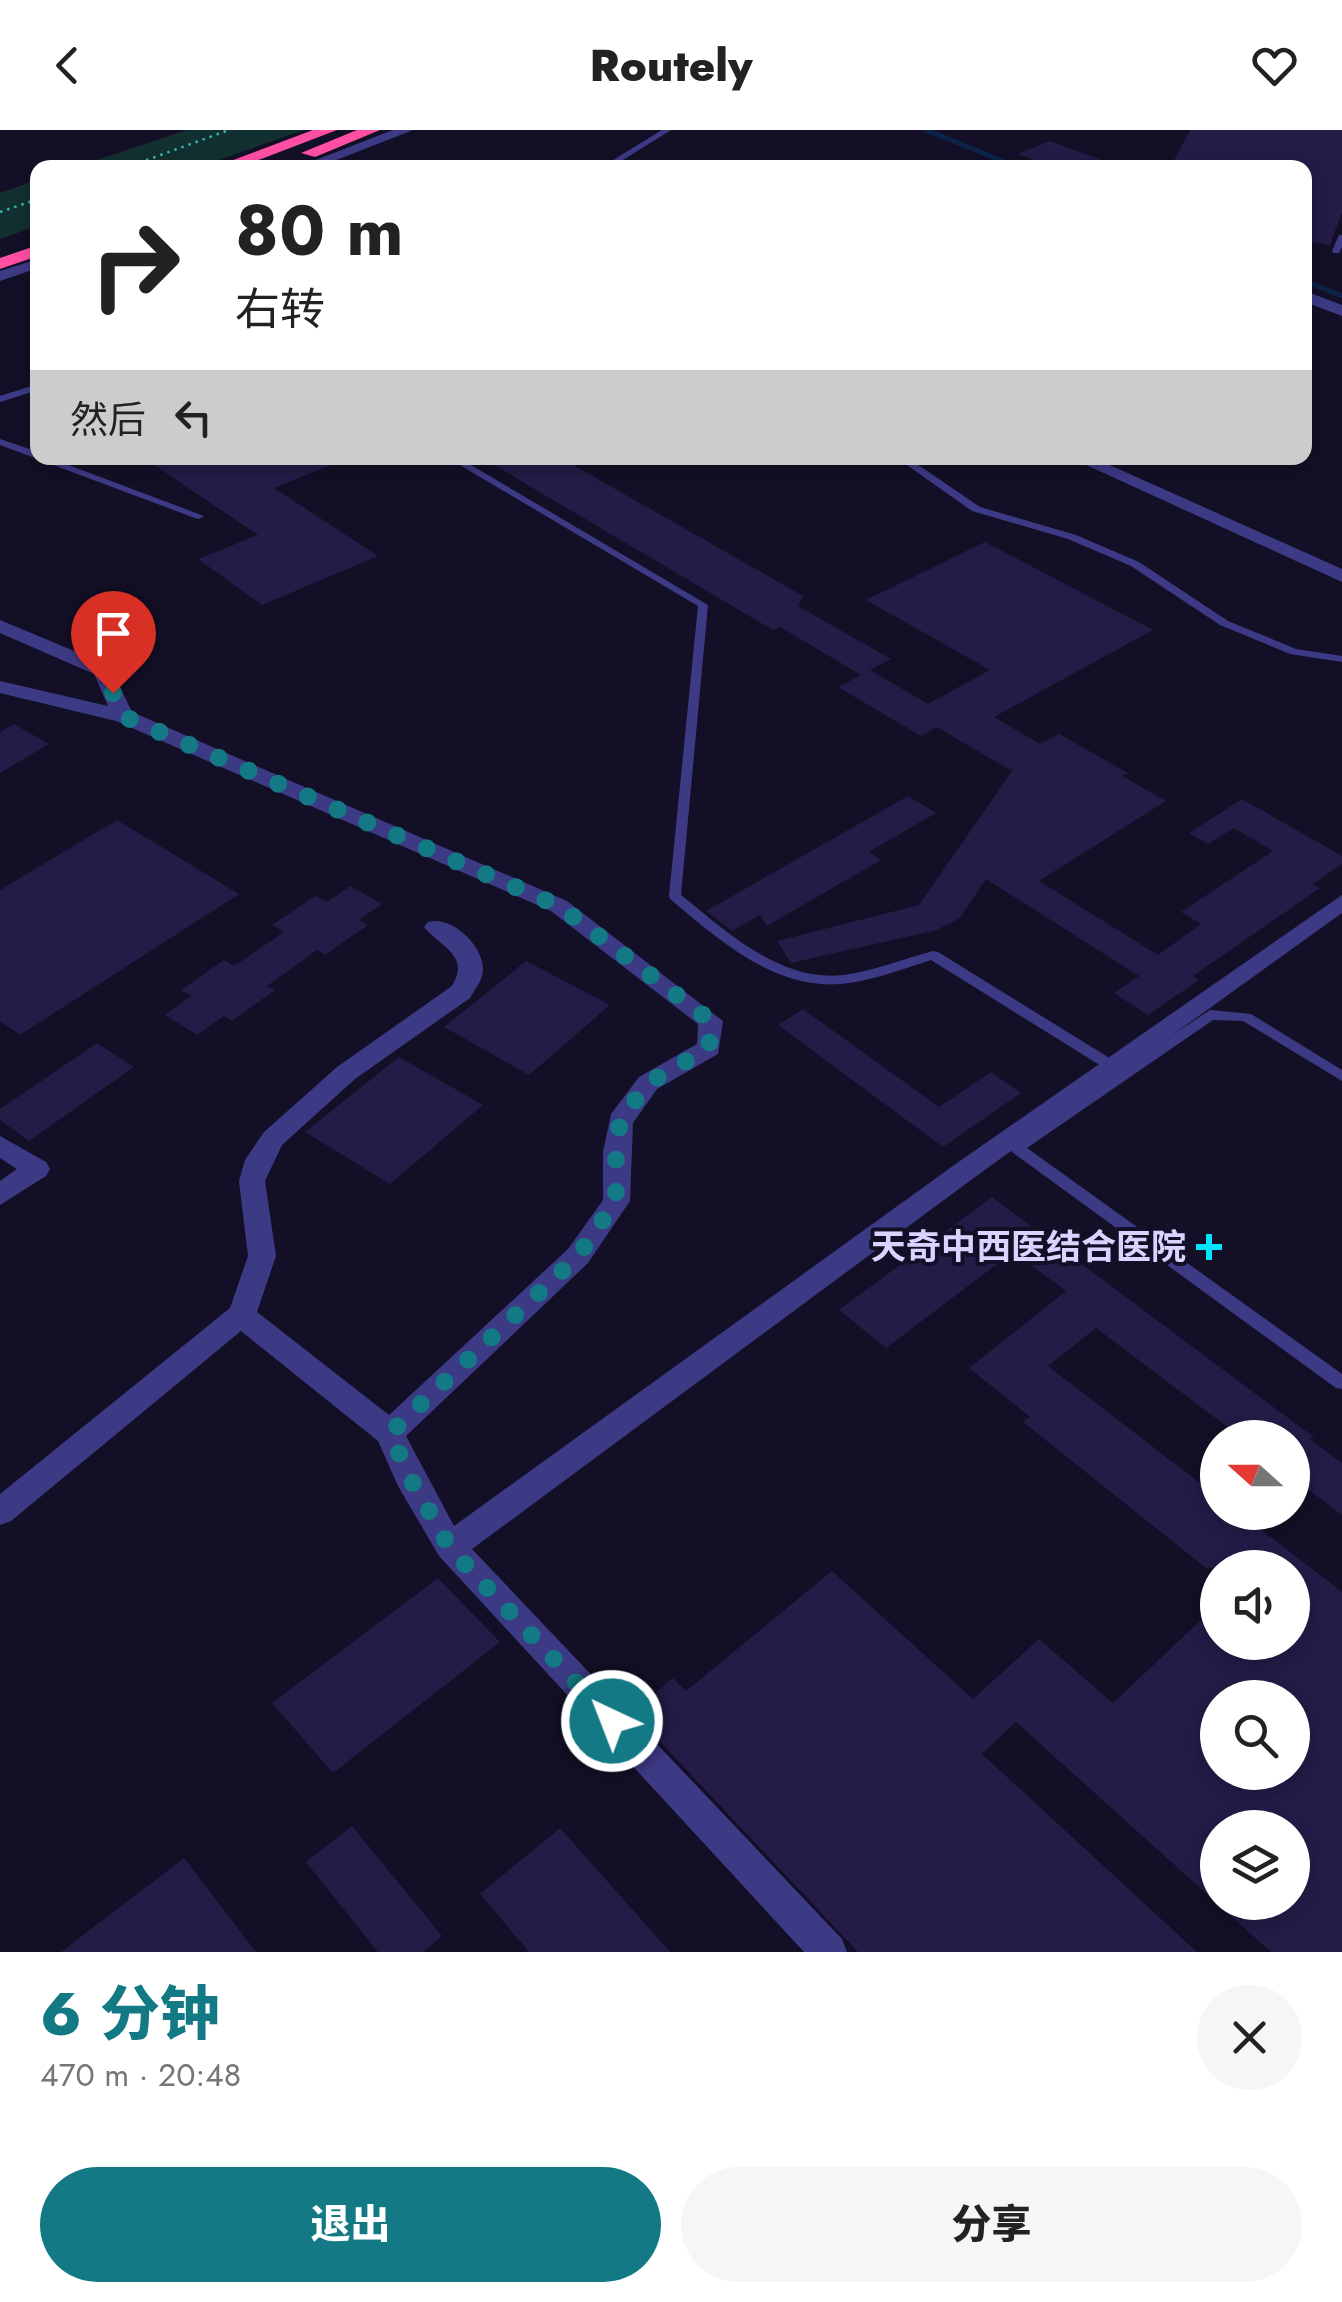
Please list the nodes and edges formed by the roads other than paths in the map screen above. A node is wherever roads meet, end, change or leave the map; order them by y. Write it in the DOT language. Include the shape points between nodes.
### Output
graph roads {
  1 [pos="329,130"];
  2 [pos="372,130"];
  3 [pos="406,130"];
  4 [pos="668,130"];
  5 [pos="243,160"];
  6 [pos="290,160"];
  7 [pos="324,160"];
  8 [pos="617,160"];
  9 [pos="30,234"];
  10 [pos="1342,237"];
  11 [pos="0,244"];
  12 [pos="1336,251"];
  13 [pos="30,253"];
  14 [pos="0,264"];
  15 [pos="30,266"];
  16 [pos="0,276"];
  17 [pos="1312,299"];
  18 [pos="1342,311"];
  19 [pos="30,389"];
  20 [pos="0,398"];
  21 [pos="0,442"];
  22 [pos="30,453"];
  23 [pos="62,465"];
  24 [pos="465,465"];
  25 [pos="912,465"];
  26 [pos="1096,465"];
  27 [pos="199,516"];
  28 [pos="1342,576"];
  29 [pos="0,626"];
  30 [pos="1342,658"];
  31 [pos="0,687"];
  32 [pos="123,716"];
  33 [pos="1342,902"];
  34 [pos="436,927"];
  35 [pos="1117,1069"];
  36 [pos="1342,1076"];
  37 [pos="0,1145"];
  38 [pos="0,1195"];
  39 [pos="241,1316"];
  40 [pos="1342,1383"];
  41 [pos="390,1433"];
  42 [pos="0,1512"];
  43 [pos="450,1548"];
  44 [pos="828,1952"];
  1 -- 5 [label="highway"];
  2 -- 6 [label="highway"];
  3 -- 7 [label="street"];
  4 -- 8 [label="lane"];
  9 -- 11 [label="highway"];
  10 -- 12 [label="lane"];
  13 -- 14 [label="highway"];
  15 -- 16 [label="street"];
  17 -- 18 [label="street"];
  19 -- 20 [label="lane"];
  21 -- 22 [label="lane"];
  23 -- 27 [label="lane"];
  24 -- 35 [label="lane" via="703,604 676,896 802,979 832,980 933,955"];
  25 -- 30 [label="lane" via="976,509 1135,564 1224,623 1294,652"];
  26 -- 28 [label="street"];
  29 -- 32 [label="street" via="103,670"];
  31 -- 32 [label="street"];
  32 -- 41 [label="street" via="559,906 711,1021 709,1048 648,1083 620,1121 616,1201 578,1256"];
  33 -- 35 [label="street"];
  34 -- 39 [label="street" via="455,937 472,967 457,1000 415,1022 282,1126 262,1150 252,1177 263,1239 259,1277"];
  35 -- 36 [label="lane" via="1210,1015 1246,1018"];
  35 -- 40 [label="lane" via="1016,1148"];
  35 -- 43 [label="street"];
  37 -- 38 [label="street" via="37,1170"];
  39 -- 41 [label="street"];
  39 -- 42 [label="street"];
  41 -- 43 [label="street"];
  43 -- 44 [label="street"];
}
